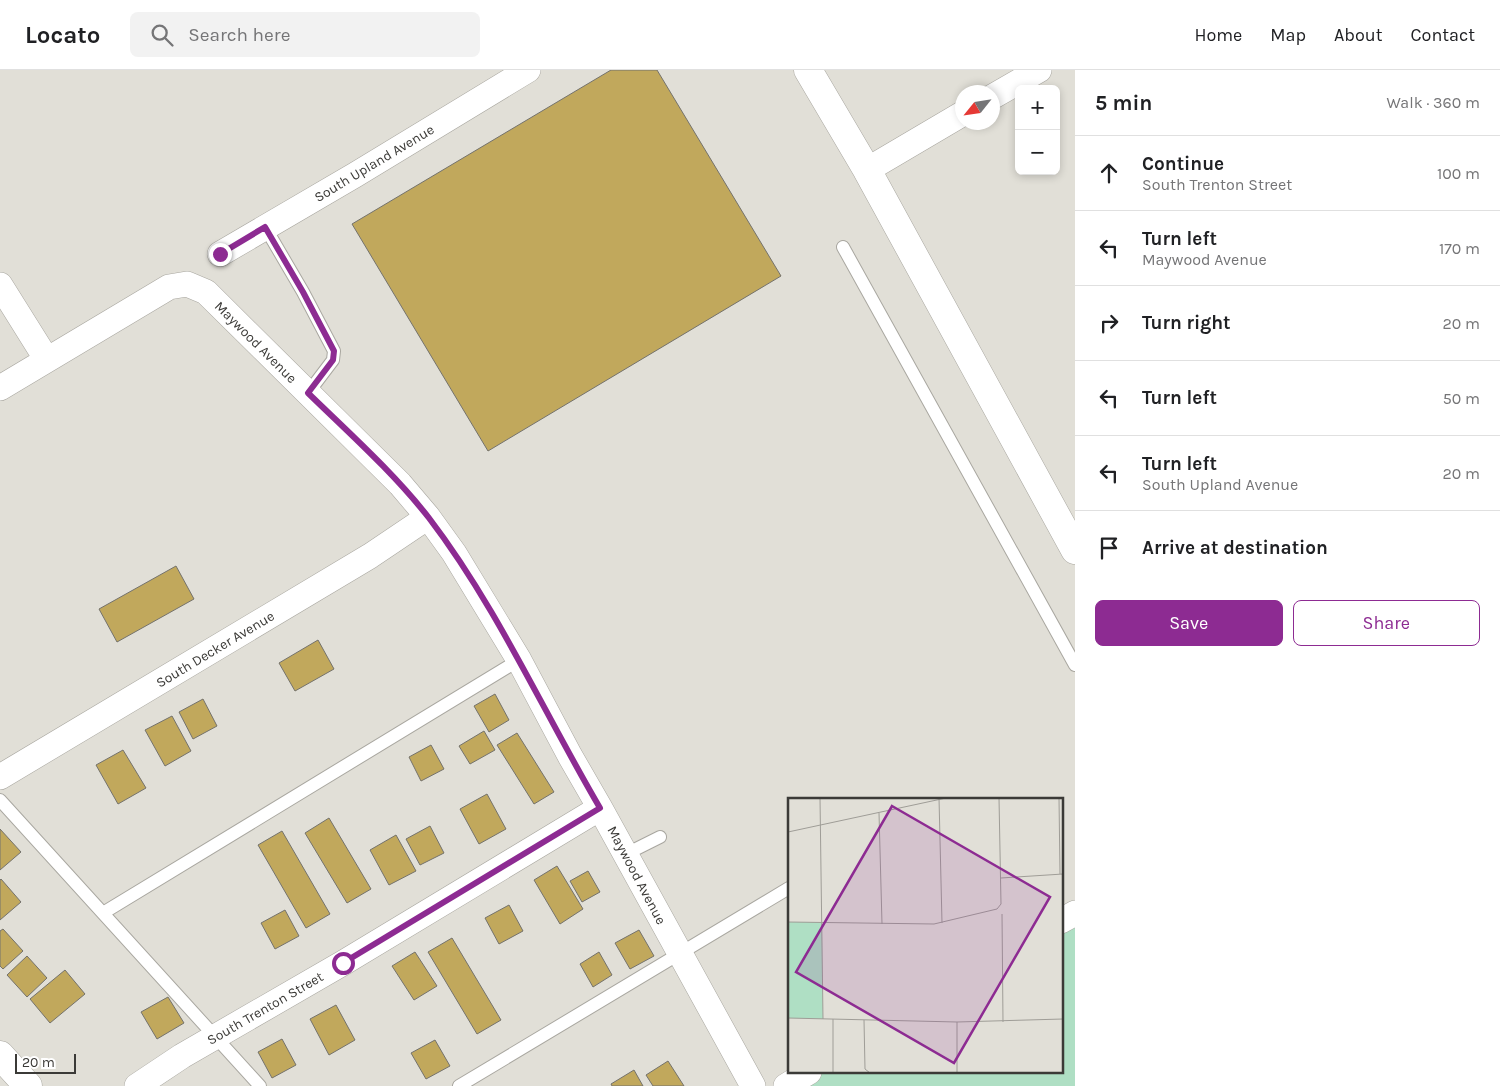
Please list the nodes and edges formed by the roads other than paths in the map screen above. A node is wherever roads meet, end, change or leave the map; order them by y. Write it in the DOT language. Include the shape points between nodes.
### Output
graph roads {
  1 [pos="528,70"];
  2 [pos="808,70"];
  3 [pos="1039,70"];
  4 [pos="1000,92"];
  5 [pos="955,118"];
  6 [pos="867,170"];
  7 [pos="265,227"];
  8 [pos="843,247"];
  9 [pos="220,254"];
  10 [pos="0,285"];
  11 [pos="47,360"];
  12 [pos="0,388"];
  13 [pos="308,393"];
  14 [pos="428,517"];
  15 [pos="1075,550"];
  16 [pos="519,660"];
  17 [pos="1075,666"];
  18 [pos="0,778"];
  19 [pos="0,800"];
  20 [pos="600,808"];
  21 [pos="660,837"];
  22 [pos="626,854"];
  23 [pos="788,889"];
  24 [pos="103,913"];
  25 [pos="1075,913"];
  26 [pos="1062,920"];
  27 [pos="680,954"];
  28 [pos="216,1037"];
  29 [pos="0,1055"];
  30 [pos="806,1074"];
  31 [pos="28,1086"];
  32 [pos="137,1086"];
  33 [pos="260,1086"];
  34 [pos="459,1086"];
  35 [pos="753,1086"];
  36 [pos="786,1086"];
  1 -- 7 [label="street, South Upland Avenue"];
  2 -- 6 [label="street"];
  3 -- 4 [label="street"];
  5 -- 6 [label="street"];
  6 -- 15 [label="street"];
  7 -- 9 [label="street, South Upland Avenue"];
  7 -- 13 [label="lane" via="334,351 333,360"];
  8 -- 17 [label="lane"];
  10 -- 11 [label="street"];
  11 -- 12 [label="street"];
  11 -- 13 [label="street, Maywood Avenue" via="169,287 187,284 206,292"];
  13 -- 14 [label="street, Maywood Avenue" via="400,484"];
  14 -- 16 [label="street, Maywood Avenue" via="454,553"];
  14 -- 18 [label="street, South Decker Avenue" via="370,556"];
  16 -- 20 [label="street, Maywood Avenue"];
  16 -- 24 [label="lane"];
  19 -- 24 [label="lane"];
  20 -- 22 [label="street, Maywood Avenue"];
  20 -- 28 [label="street, South Trenton Street"];
  21 -- 22 [label="lane"];
  22 -- 27 [label="street, Maywood Avenue"];
  23 -- 27 [label="lane"];
  24 -- 28 [label="lane"];
  25 -- 26 [label="street"];
  27 -- 34 [label="lane"];
  27 -- 35 [label="street, Maywood Avenue"];
  28 -- 32 [label="street, South Trenton Street"];
  28 -- 33 [label="lane"];
  29 -- 31 [label="street"];
  30 -- 36 [label="street"];
}
